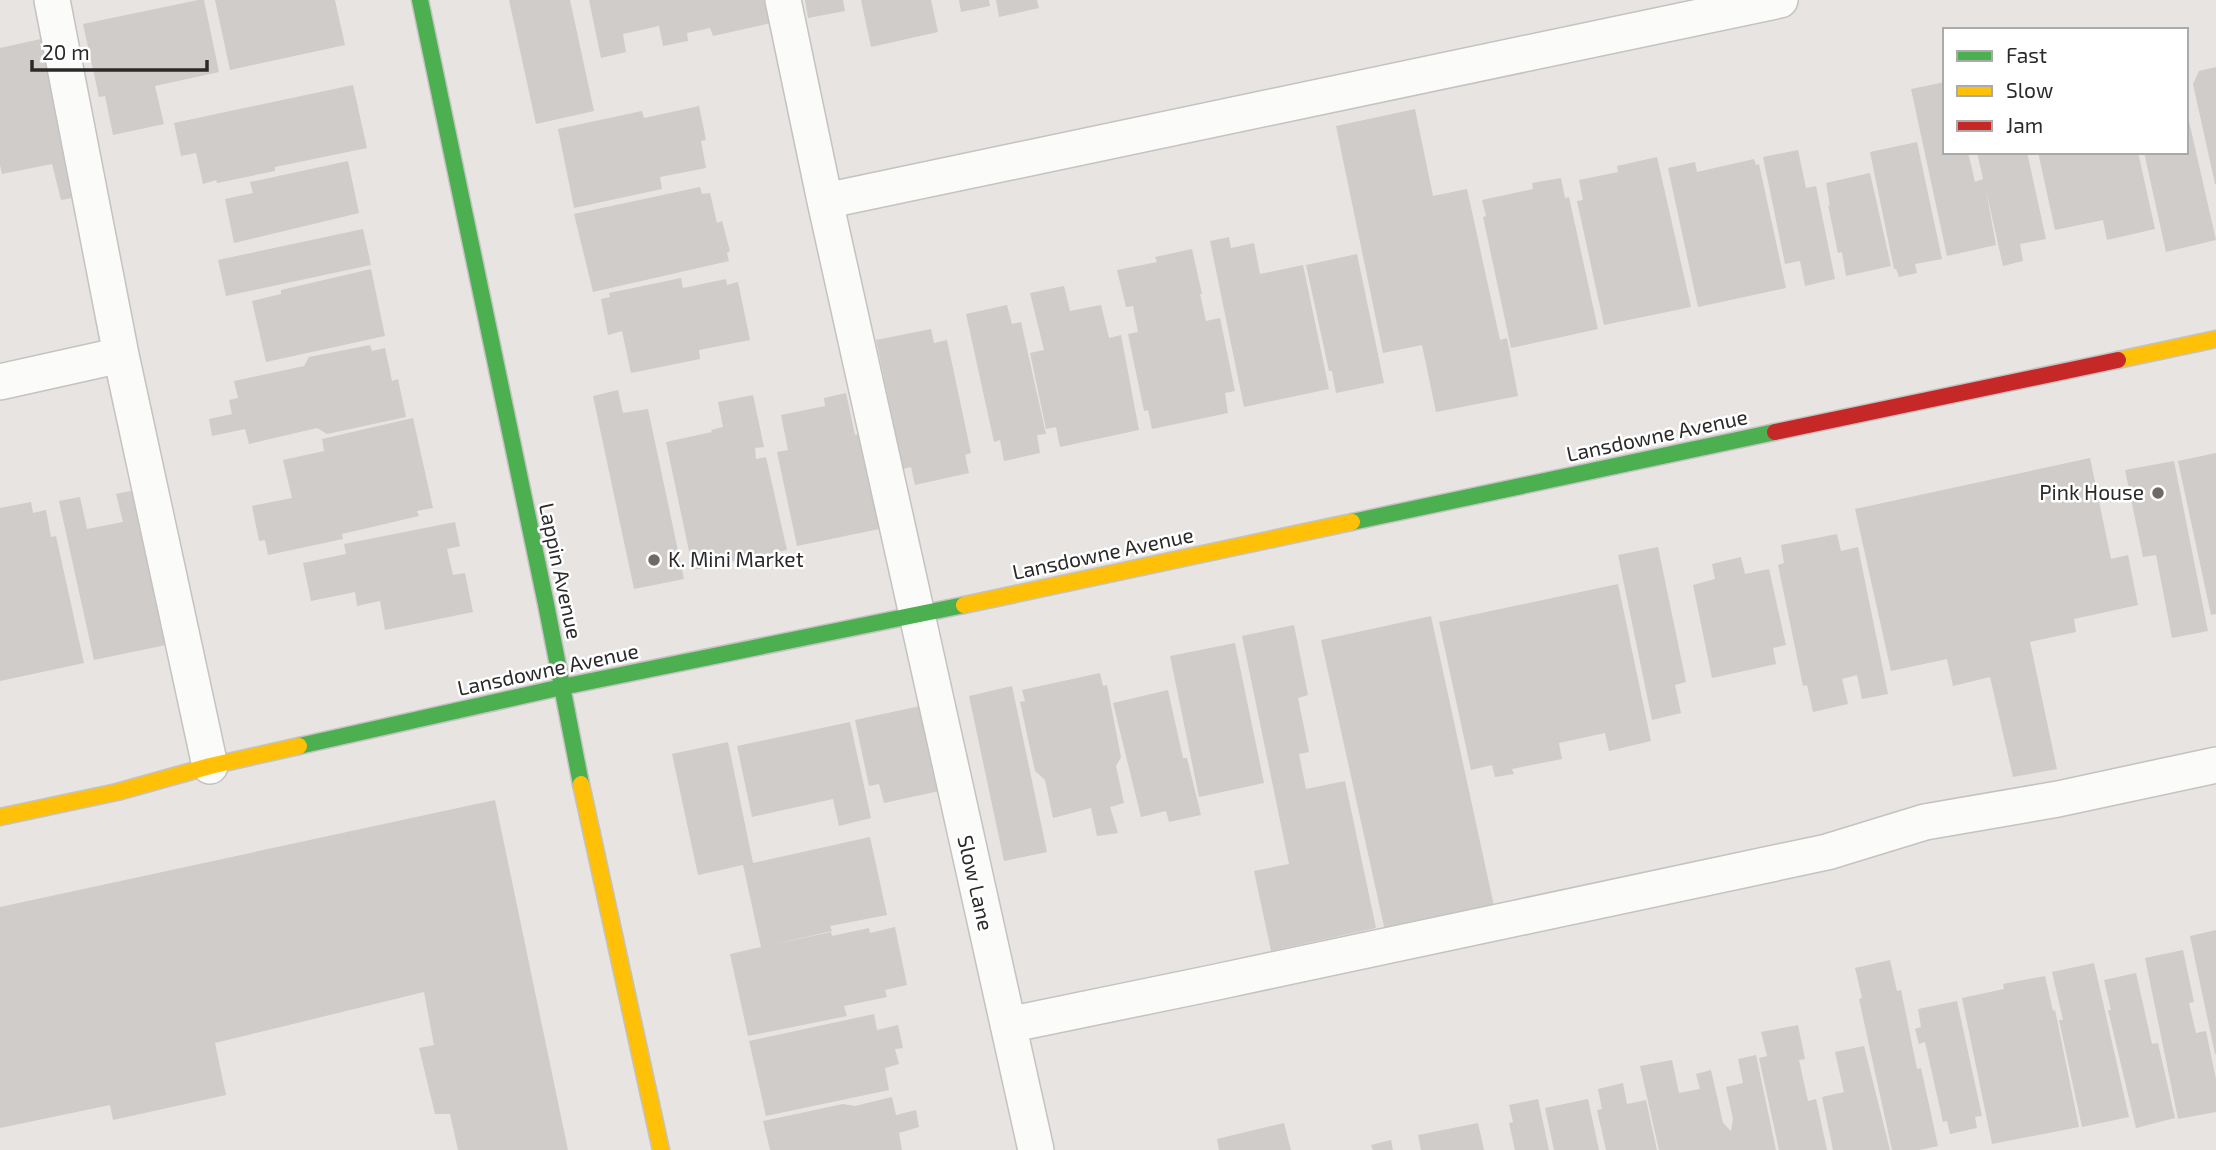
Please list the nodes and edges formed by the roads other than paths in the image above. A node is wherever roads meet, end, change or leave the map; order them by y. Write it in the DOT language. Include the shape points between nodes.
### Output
graph roads {
  1 [pos="52,0"];
  2 [pos="420,0"];
  3 [pos="783,0"];
  4 [pos="1780,0"];
  5 [pos="825,201"];
  6 [pos="2216,339"];
  7 [pos="121,355"];
  8 [pos="0,382"];
  9 [pos="917,615"];
  10 [pos="562,687"];
  11 [pos="2216,765"];
  12 [pos="210,766"];
  13 [pos="0,817"];
  14 [pos="1008,1025"];
  15 [pos="661,1150"];
  16 [pos="1036,1150"];
  1 -- 7 [label="lane"];
  2 -- 10 [label="street, Lappin Avenue"];
  3 -- 5 [label="lane, Slow Lane"];
  4 -- 5 [label="lane"];
  5 -- 9 [label="lane, Slow Lane"];
  6 -- 9 [label="street, Lansdowne Avenue"];
  7 -- 8 [label="lane"];
  7 -- 12 [label="lane"];
  9 -- 10 [label="street, Lansdowne Avenue"];
  9 -- 14 [label="lane, Slow Lane"];
  10 -- 12 [label="street, Lansdowne Avenue"];
  10 -- 15 [label="street, Lappin Avenue"];
  11 -- 14 [label="lane" via="1925,822 1826,852"];
  12 -- 13 [label="street, Lansdowne Avenue"];
  14 -- 16 [label="lane, Slow Lane"];
}
